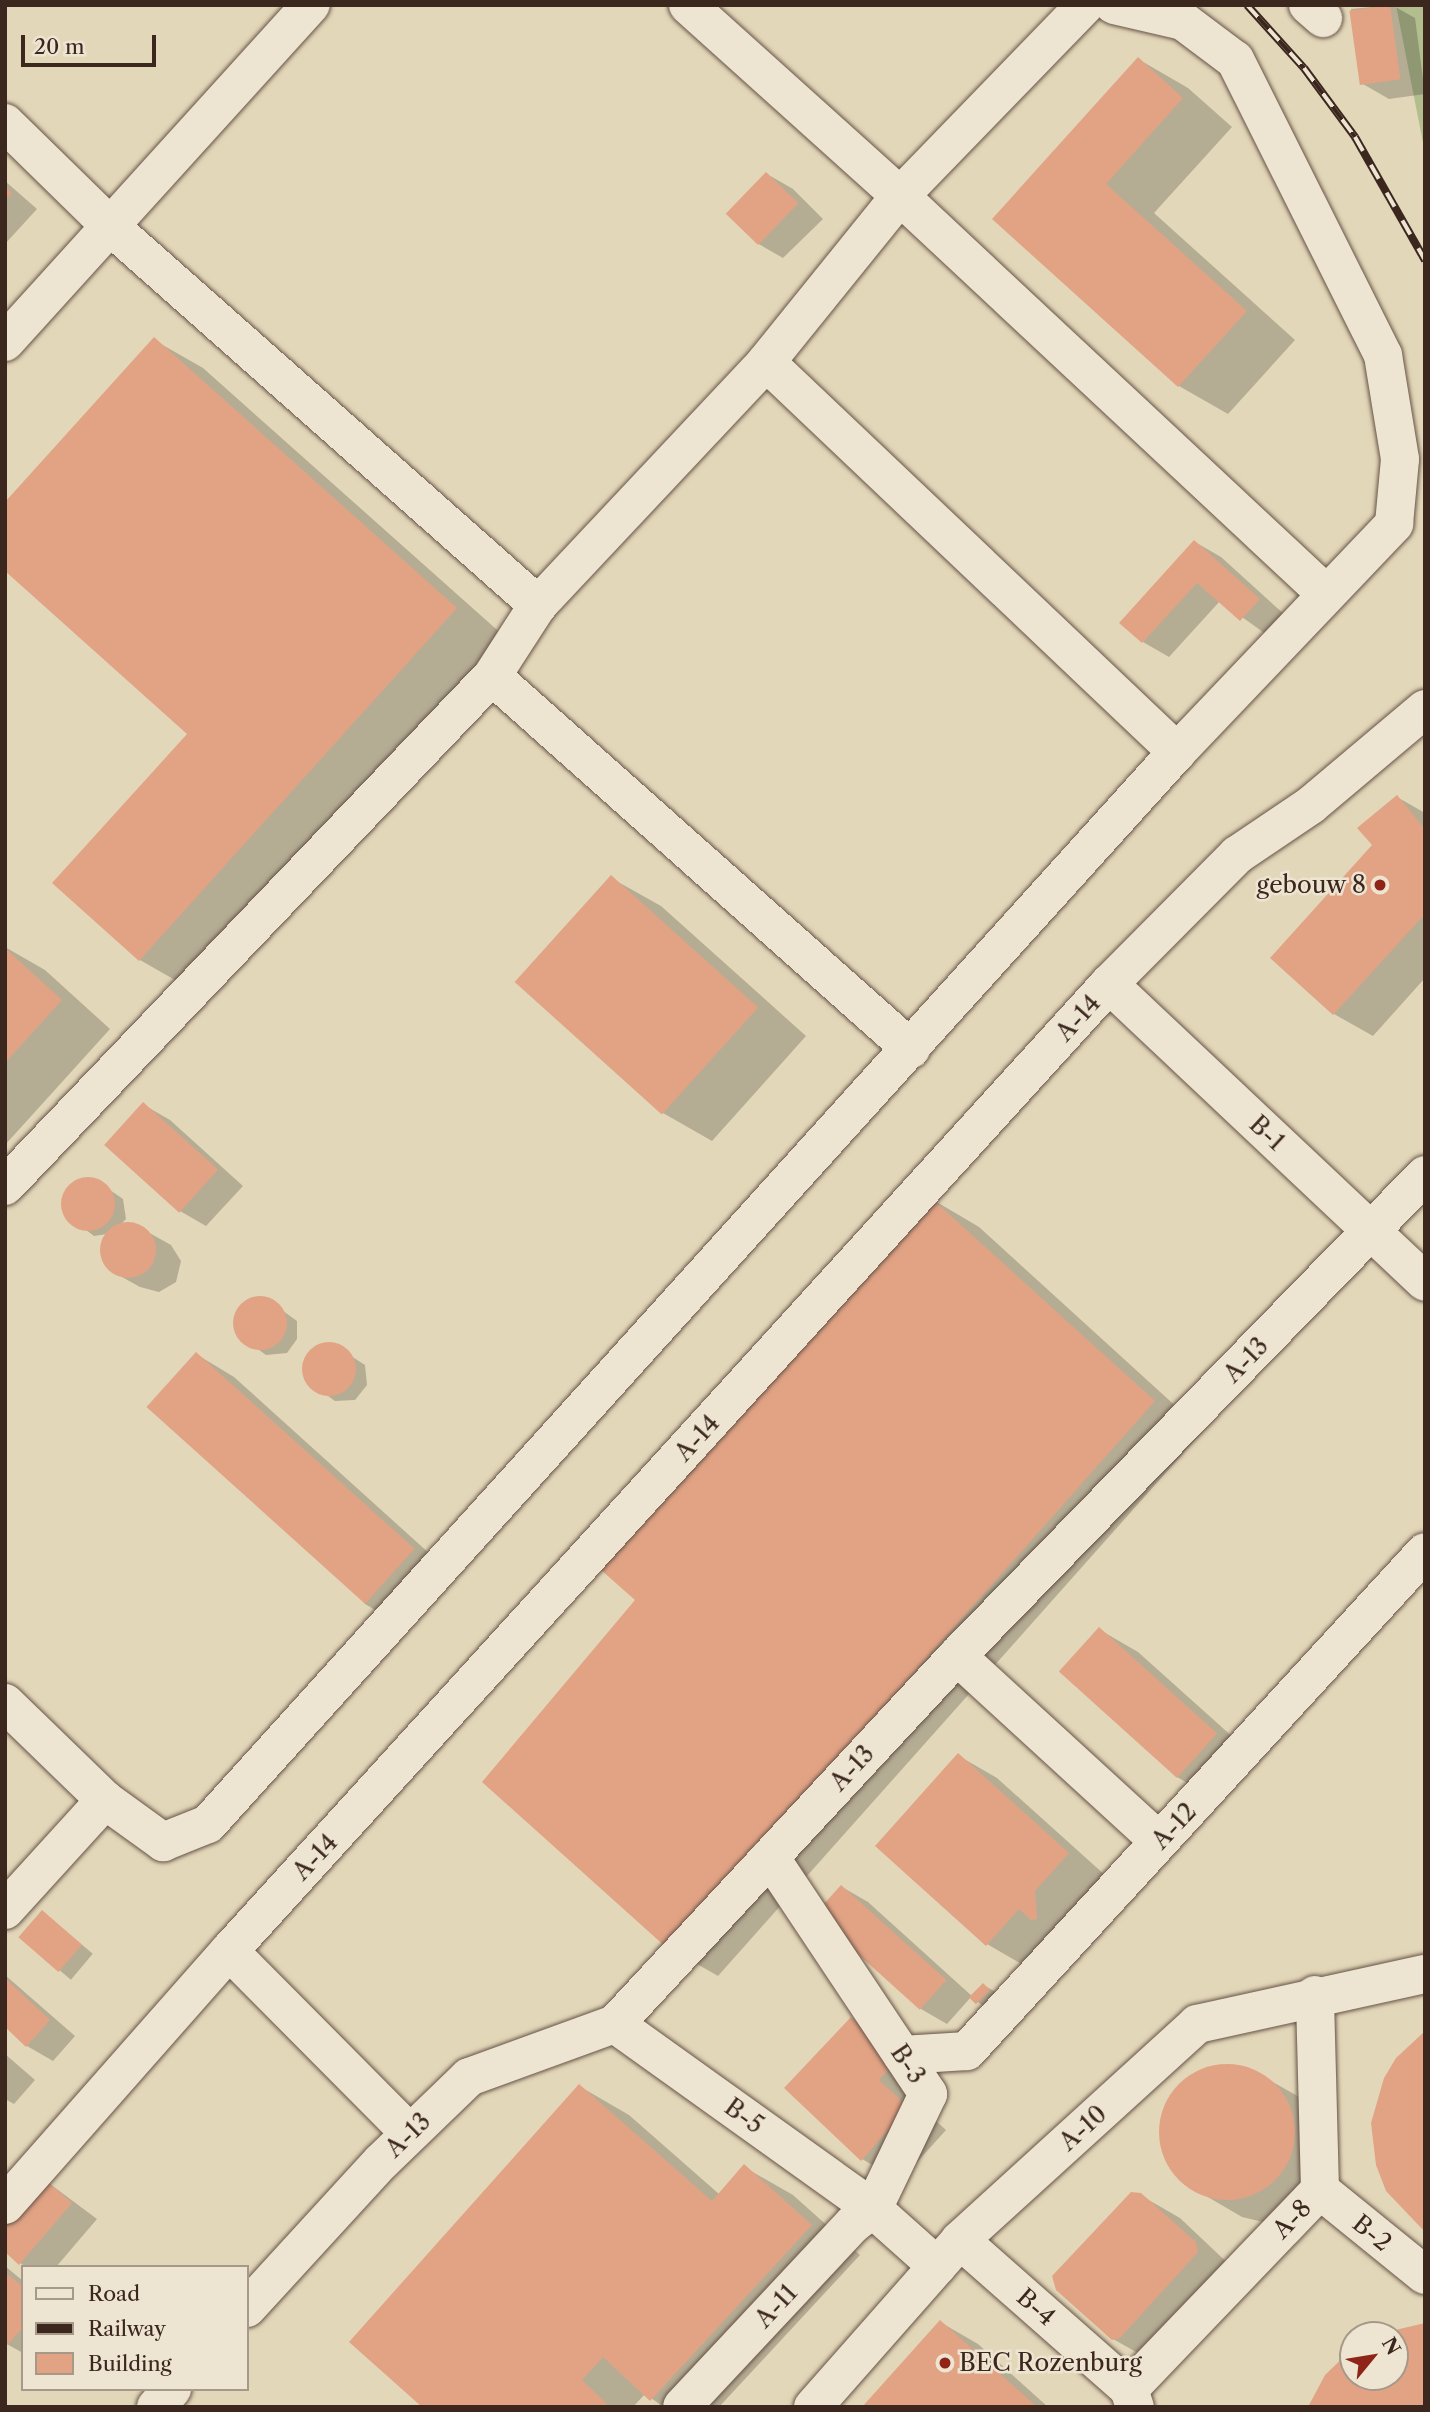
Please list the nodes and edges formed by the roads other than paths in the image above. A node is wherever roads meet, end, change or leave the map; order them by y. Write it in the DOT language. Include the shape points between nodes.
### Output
graph roads {
  1 [pos="311,5"];
  2 [pos="688,5"];
  3 [pos="1085,5"];
  4 [pos="1114,5"];
  5 [pos="5,123"];
  6 [pos="900,196"];
  7 [pos="110,226"];
  8 [pos="5,342"];
  9 [pos="766,362"];
  10 [pos="1326,594"];
  11 [pos="538,605"];
  12 [pos="492,676"];
  13 [pos="1425,709"];
  14 [pos="1177,752"];
  15 [pos="1109,984"];
  16 [pos="911,1049"];
  17 [pos="1425,1175"];
  18 [pos="5,1186"];
  19 [pos="1371,1231"];
  20 [pos="1425,1282"];
  21 [pos="1425,1552"];
  22 [pos="957,1656"];
  23 [pos="5,1703"];
  24 [pos="105,1800"];
  25 [pos="1159,1842"];
  26 [pos="770,1857"];
  27 [pos="5,1910"];
  28 [pos="229,1951"];
  29 [pos="1425,1974"];
  30 [pos="1315,1995"];
  31 [pos="615,2024"];
  32 [pos="902,2055"];
  33 [pos="410,2133"];
  34 [pos="1320,2190"];
  35 [pos="5,2205"];
  36 [pos="873,2209"];
  37 [pos="949,2253"];
  38 [pos="1425,2275"];
  39 [pos="248,2307"];
  40 [pos="170,2391"];
  41 [pos="1132,2398"];
  42 [pos="156,2407"];
  43 [pos="682,2407"];
  44 [pos="813,2407"];
  1 -- 7 [label="lane"];
  2 -- 6 [label="lane"];
  3 -- 6 [label="lane"];
  4 -- 10 [label="lane" via="1183,21 1235,61 1383,355 1401,459 1394,524"];
  5 -- 7 [label="lane"];
  6 -- 9 [label="lane"];
  6 -- 10 [label="lane"];
  7 -- 8 [label="lane"];
  7 -- 11 [label="lane"];
  9 -- 11 [label="lane"];
  9 -- 14 [label="lane"];
  10 -- 14 [label="lane"];
  11 -- 12 [label="lane"];
  12 -- 16 [label="lane"];
  12 -- 18 [label="lane"];
  13 -- 15 [label="lane, A-14" via="1311,805 1237,855"];
  14 -- 16 [label="lane"];
  15 -- 19 [label="lane, B-1"];
  15 -- 28 [label="lane, A-14"];
  16 -- 24 [label="lane" via="208,1824 163,1842"];
  17 -- 19 [label="lane, A-13"];
  19 -- 20 [label="lane, B-1"];
  19 -- 22 [label="lane, A-13"];
  21 -- 25 [label="lane, A-12"];
  22 -- 25 [label="lane"];
  22 -- 26 [label="lane, A-13"];
  23 -- 24 [label="lane"];
  24 -- 27 [label="lane"];
  25 -- 32 [label="lane, A-12" via="967,2051"];
  26 -- 31 [label="lane, A-13"];
  26 -- 32 [label="lane, B-3"];
  28 -- 33 [label="lane"];
  28 -- 35 [label="lane, A-14"];
  29 -- 30 [label="lane, A-10"];
  30 -- 34 [label="lane, A-8"];
  30 -- 37 [label="lane, A-10" via="1197,2024"];
  31 -- 33 [label="lane, A-13" via="469,2077"];
  31 -- 36 [label="lane, B-5"];
  32 -- 36 [label="lane, B-3" via="928,2094"];
  33 -- 39 [label="lane, A-13"];
  34 -- 38 [label="lane, B-2"];
  34 -- 41 [label="lane, A-8"];
  36 -- 37 [label="lane"];
  36 -- 43 [label="lane, A-11" via="853,2224"];
  37 -- 41 [label="lane, B-4"];
  37 -- 44 [label="lane, A-10"];
  40 -- 42 [label="lane"];
}
